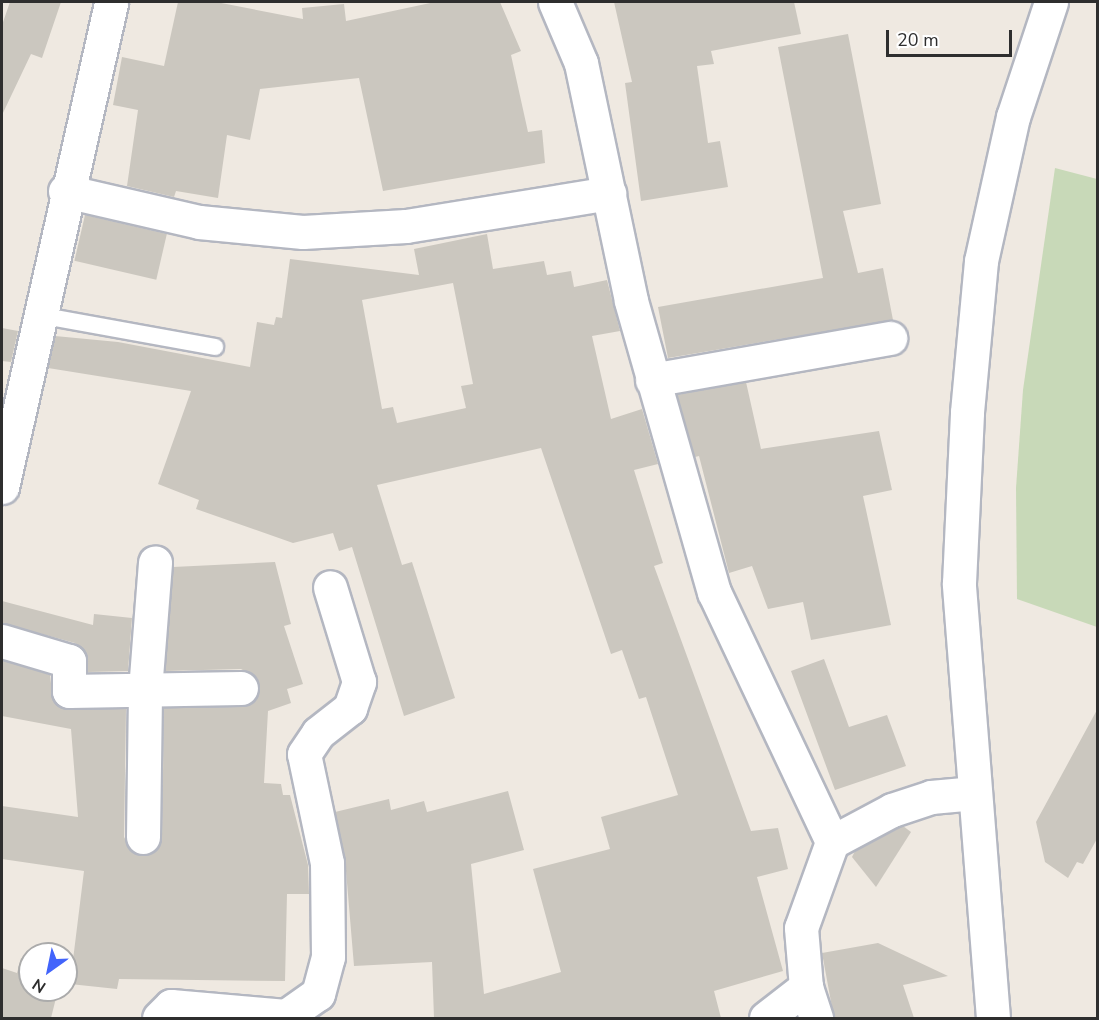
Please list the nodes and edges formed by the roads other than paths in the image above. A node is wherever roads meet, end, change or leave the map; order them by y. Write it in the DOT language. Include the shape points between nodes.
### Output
graph roads {
  1 [pos="111,2"];
  2 [pos="555,2"];
  3 [pos="1051,2"];
  4 [pos="65,191"];
  5 [pos="609,193"];
  6 [pos="39,315"];
  7 [pos="890,338"];
  8 [pos="215,346"];
  9 [pos="652,380"];
  10 [pos="2,487"];
  11 [pos="155,562"];
  12 [pos="330,587"];
  13 [pos="2,641"];
  14 [pos="241,688"];
  15 [pos="145,690"];
  16 [pos="975,793"];
  17 [pos="143,837"];
  18 [pos="832,842"];
  19 [pos="806,987"];
  20 [pos="159,1018"];
  21 [pos="766,1018"];
  22 [pos="816,1018"];
  23 [pos="993,1018"];
  1 -- 4 [label="street"];
  2 -- 5 [label="street" via="582,63"];
  3 -- 16 [label="street" via="1013,117 981,261 967,412 959,583"];
  4 -- 5 [label="street" via="199,222 303,232 406,226"];
  4 -- 6 [label="street"];
  5 -- 9 [label="street"];
  6 -- 8 [label="lane"];
  6 -- 10 [label="street"];
  7 -- 9 [label="street"];
  9 -- 18 [label="street" via="679,483 726,625 750,666"];
  11 -- 15 [label="street"];
  12 -- 20 [label="street" via="359,682 350,708 318,733 304,754 327,863 328,957 318,994 286,1016 171,1006"];
  13 -- 15 [label="street" via="69,661 69,691"];
  14 -- 15 [label="street"];
  15 -- 17 [label="street"];
  16 -- 18 [label="street" via="931,797 892,810"];
  16 -- 23 [label="street"];
  18 -- 19 [label="street" via="801,928"];
  19 -- 21 [label="street"];
  19 -- 22 [label="street"];
}
